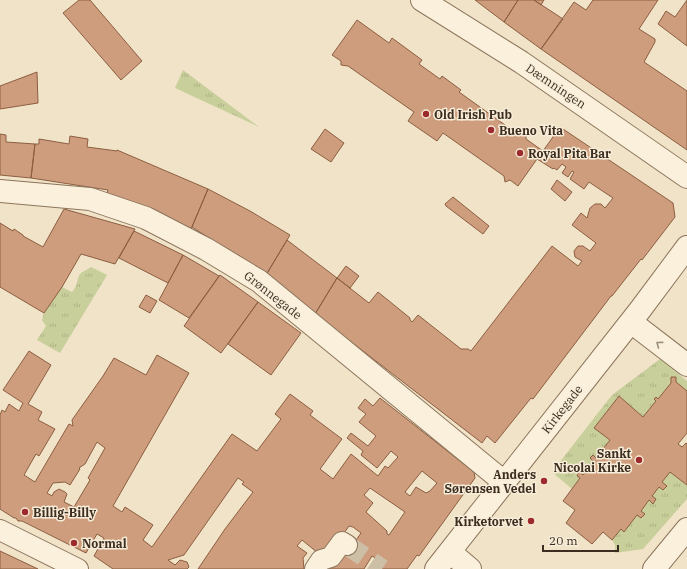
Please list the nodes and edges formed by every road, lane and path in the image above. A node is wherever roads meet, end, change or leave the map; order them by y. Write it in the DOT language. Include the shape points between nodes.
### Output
graph roads {
  1 [pos="422,0"];
  2 [pos="687,176"];
  3 [pos="0,191"];
  4 [pos="687,247"];
  5 [pos="631,322"];
  6 [pos="687,365"];
  7 [pos="504,482"];
  8 [pos="687,529"];
  9 [pos="0,530"];
  10 [pos="347,545"];
  11 [pos="450,552"];
  12 [pos="78,569"];
  13 [pos="315,569"];
  14 [pos="436,569"];
  15 [pos="470,569"];
  16 [pos="654,569"];
  1 -- 2 [label="street, Dæmningen" via="522,62"];
  3 -- 7 [label="street, Grønnegade" via="90,199 146,218 206,249 259,281"];
  4 -- 5 [label="street, Kirkegade"];
  6 -- 5 [label="street, one-way"];
  5 -- 7 [label="street, Kirkegade"];
  7 -- 11 [label="street, Kirkegade"];
  8 -- 16 [label="street"];
  9 -- 12 [label="street"];
  10 -- 13 [label="street" via="342,542 331,557 321,560"];
  11 -- 14 [label="street, Kirkegade"];
  11 -- 15 [label="street"];
}
